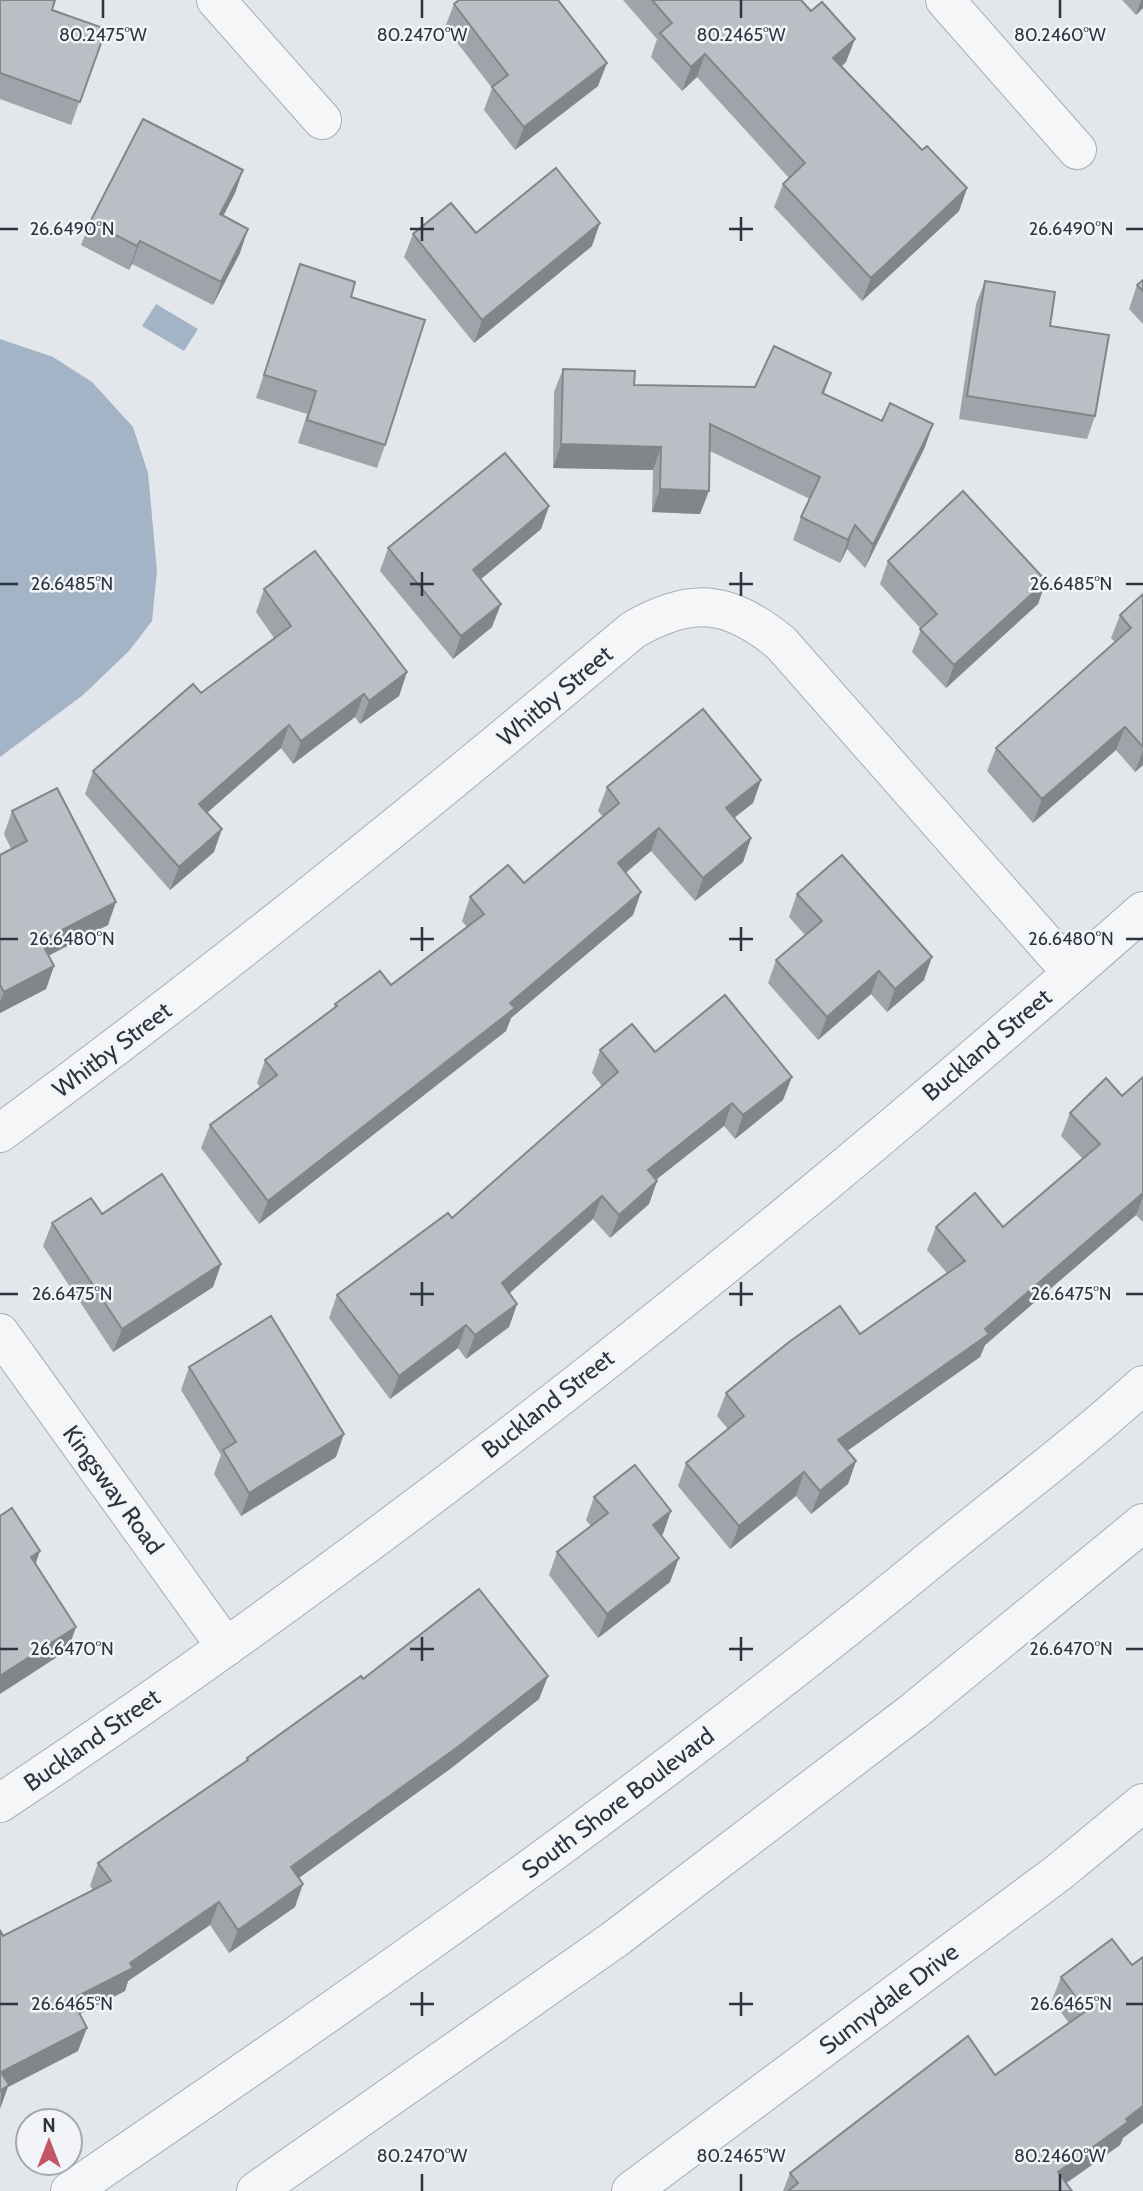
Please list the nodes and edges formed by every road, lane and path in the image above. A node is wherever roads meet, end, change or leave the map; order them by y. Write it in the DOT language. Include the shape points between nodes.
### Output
graph roads {
  1 [pos="216,0"];
  2 [pos="945,0"];
  3 [pos="322,120"];
  4 [pos="1077,150"];
  5 [pos="1143,911"];
  6 [pos="1072,973"];
  7 [pos="0,1133"];
  8 [pos="0,1333"];
  9 [pos="1143,1385"];
  10 [pos="1143,1523"];
  11 [pos="226,1647"];
  12 [pos="0,1803"];
  13 [pos="1143,1803"];
  14 [pos="70,2191"];
  15 [pos="256,2191"];
  16 [pos="631,2191"];
  1 -- 3 [label="street"];
  2 -- 4 [label="street"];
  5 -- 6 [label="street, Buckland Street"];
  6 -- 7 [label="street, Whitby Street" via="781,643 756,622 693,607 661,614 633,630 397,828"];
  6 -- 11 [label="street, Buckland Street" via="813,1194 557,1400"];
  8 -- 11 [label="street, Kingsway Road"];
  9 -- 14 [label="street, South Shore Boulevard" via="841,1634 543,1861"];
  10 -- 15 [label="street" via="914,1711 615,1939"];
  11 -- 12 [label="street, Buckland Street"];
  13 -- 16 [label="street, Sunnydale Drive" via="1058,1873"];
}
